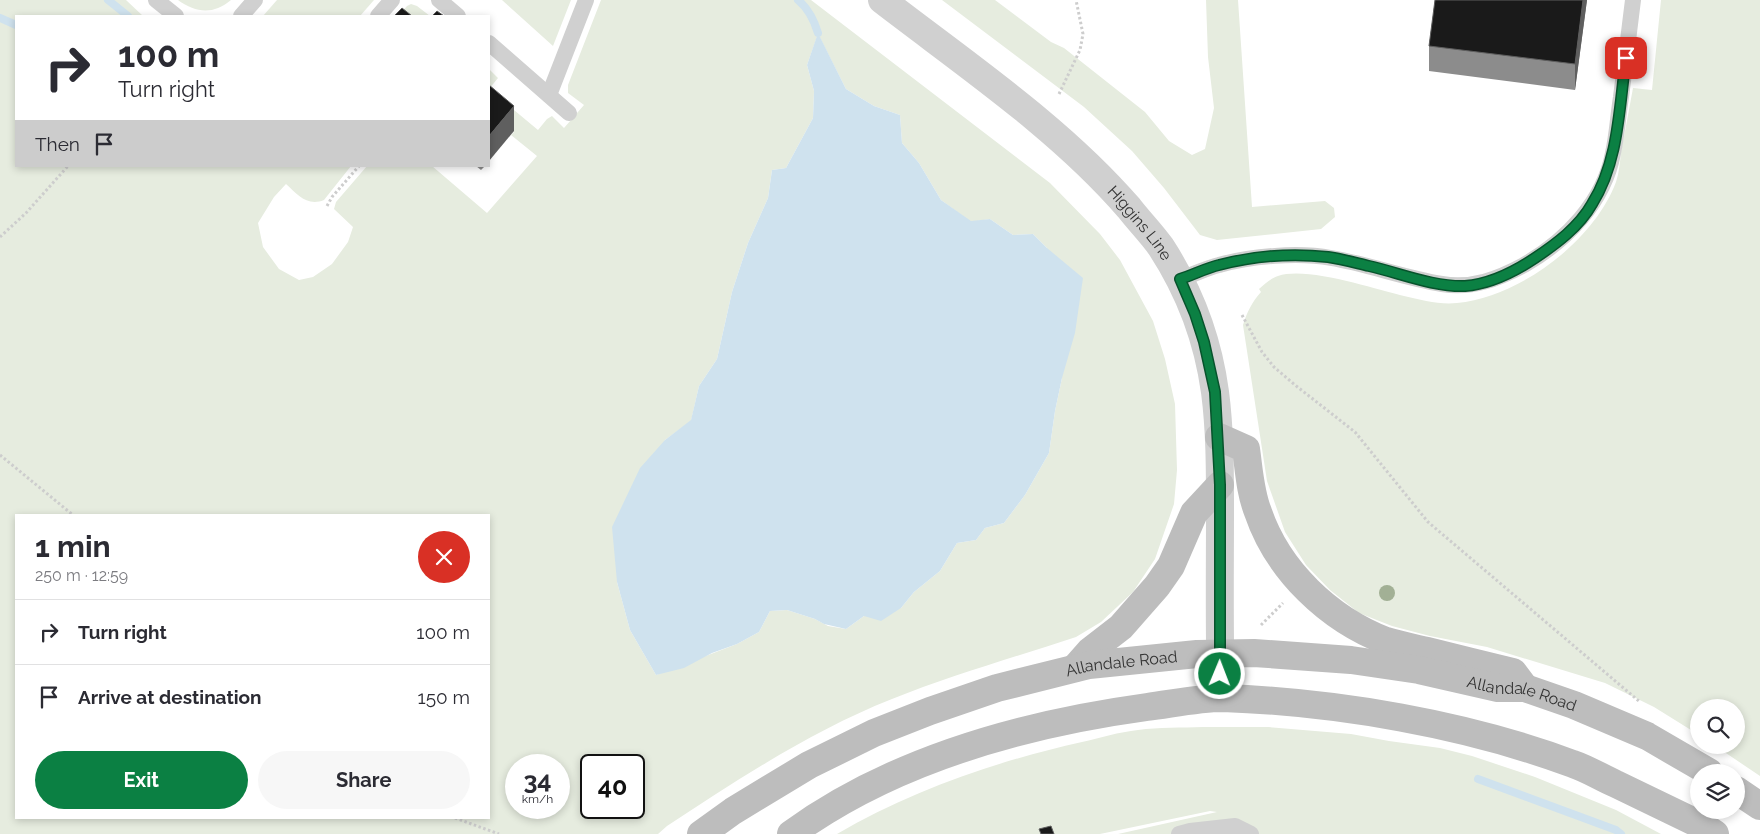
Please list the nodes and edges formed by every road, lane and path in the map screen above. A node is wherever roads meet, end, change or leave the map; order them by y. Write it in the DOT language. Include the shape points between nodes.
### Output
graph roads {
  1 [pos="156,0"];
  2 [pos="255,0"];
  3 [pos="392,0"];
  4 [pos="439,0"];
  5 [pos="586,0"];
  6 [pos="882,0"];
  7 [pos="1076,0"];
  8 [pos="1633,0"];
  9 [pos="175,15"];
  10 [pos="242,15"];
  11 [pos="379,15"];
  12 [pos="457,15"];
  13 [pos="490,44"];
  14 [pos="1059,94"];
  15 [pos="549,95"];
  16 [pos="569,113"];
  17 [pos="67,167"];
  18 [pos="358,167"];
  19 [pos="327,206"];
  20 [pos="0,237"];
  21 [pos="1180,279"];
  22 [pos="1242,314"];
  23 [pos="1218,437"];
  24 [pos="0,455"];
  25 [pos="1220,485"];
  26 [pos="72,514"];
  27 [pos="1288,599"];
  28 [pos="1255,631"];
  29 [pos="1220,653"];
  30 [pos="1075,668"];
  31 [pos="1525,688"];
  32 [pos="1221,698"];
  33 [pos="1643,704"];
  34 [pos="1694,764"];
  35 [pos="1745,796"];
  36 [pos="1760,806"];
  37 [pos="458,819"];
  38 [pos="499,834"];
  39 [pos="701,834"];
  40 [pos="791,834"];
  41 [pos="1179,834"];
  42 [pos="1250,834"];
  43 [pos="1715,834"];
  1 -- 9 [label="lane"];
  2 -- 10 [label="lane"];
  3 -- 11 [label="lane"];
  4 -- 12 [label="lane"];
  5 -- 15 [label="lane"];
  6 -- 21 [label="street, Higgins Line" via="1079,156 1144,226"];
  7 -- 14 [label="path" via="1083,34 1080,50"];
  8 -- 21 [label="lane" via="1613,155 1604,184 1574,227 1529,262 1487,282 1465,286 1442,284 1330,257 1298,255 1225,264"];
  13 -- 15 [label="lane"];
  15 -- 16 [label="lane"];
  17 -- 20 [label="path"];
  18 -- 19 [label="path"];
  21 -- 23 [label="street, Higgins Line" via="1211,366"];
  22 -- 33 [label="path" via="1262,352 1274,367 1355,432 1428,522"];
  23 -- 25 [label="street, Higgins Line"];
  23 -- 31 [label="main road" via="1246,449 1252,495 1268,534 1291,572 1326,605 1346,621 1388,642 1513,672"];
  24 -- 26 [label="path"];
  25 -- 29 [label="street, Higgins Line"];
  25 -- 30 [label="main road" via="1194,513 1171,566 1157,586 1121,627 1090,651"];
  27 -- 28 [label="path"];
  29 -- 30 [label="main road, Allandale Road"];
  29 -- 31 [label="main road, Allandale Road" via="1351,660 1439,674 1498,688"];
  29 -- 32 [label="street, Higgins Line"];
  30 -- 39 [label="main road, Allandale Road" via="997,688 874,732 808,765 732,811"];
  31 -- 34 [label="main road, Allandale Road" via="1647,736"];
  32 -- 40 [label="main road" via="1105,713 1031,728 974,745 919,764 862,790"];
  32 -- 43 [label="main road" via="1376,714 1494,740 1574,764"];
  35 -- 36 [label="main road"];
  37 -- 38 [label="path"];
  41 -- 42 [label="lane" via="1234,826"];
}
